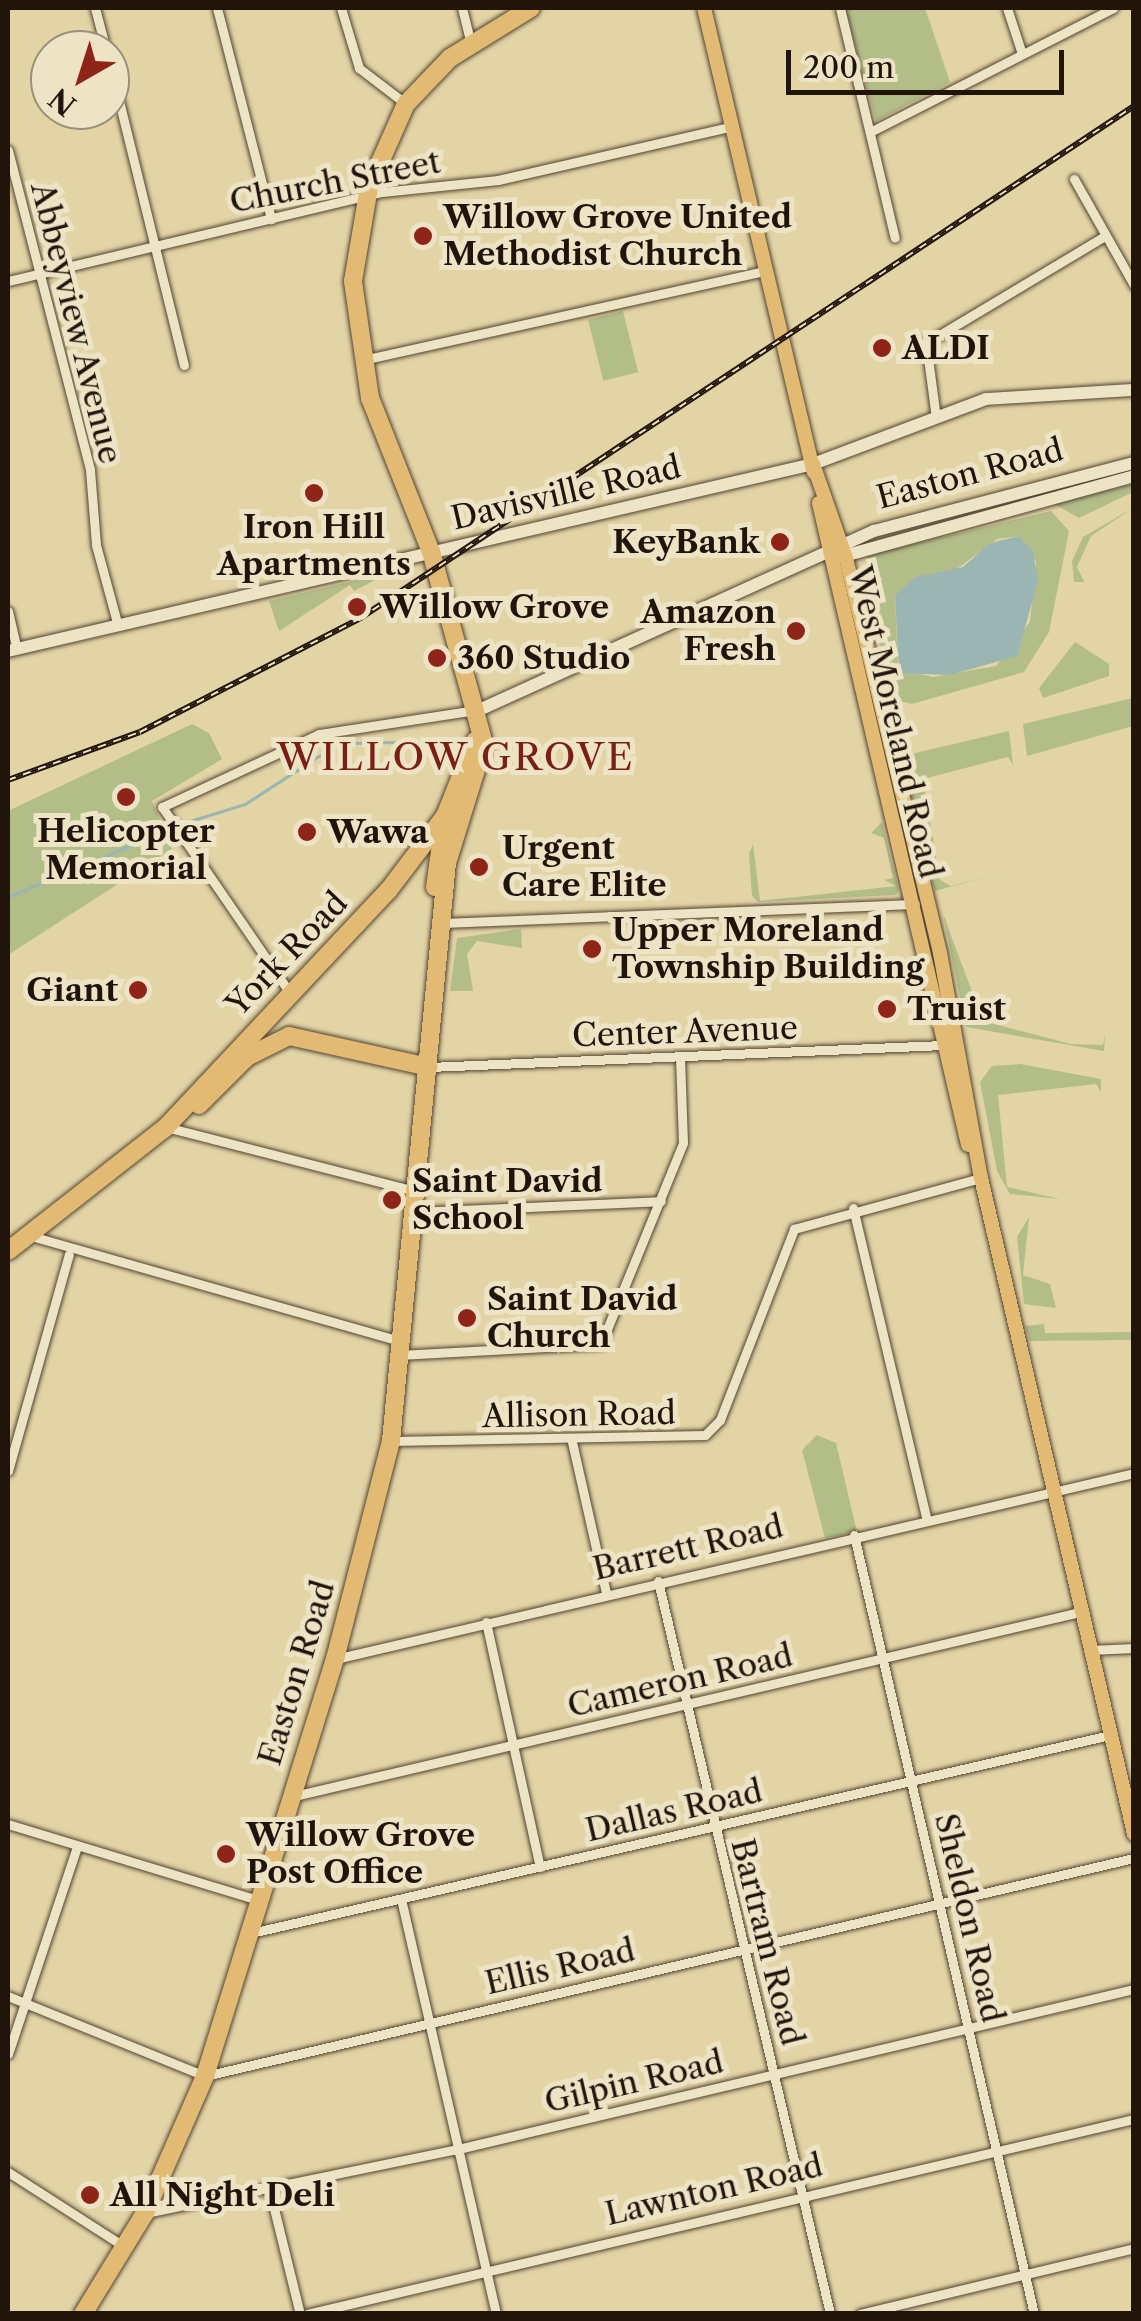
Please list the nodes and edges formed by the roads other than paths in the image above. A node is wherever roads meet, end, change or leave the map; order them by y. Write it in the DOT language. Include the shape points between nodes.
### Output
graph roads {
  1 [pos="218,8"];
  2 [pos="341,8"];
  3 [pos="462,8"];
  4 [pos="530,8"];
  5 [pos="704,8"];
  6 [pos="840,8"];
  7 [pos="1007,8"];
  8 [pos="1113,8"];
  9 [pos="472,43"];
  10 [pos="1022,54"];
  11 [pos="406,104"];
  12 [pos="732,126"];
  13 [pos="127,130"];
  14 [pos="870,132"];
  15 [pos="8,150"];
  16 [pos="1074,179"];
  17 [pos="366,196"];
  18 [pos="271,219"];
  19 [pos="1105,236"];
  20 [pos="895,238"];
  21 [pos="156,245"];
  22 [pos="766,271"];
  23 [pos="38,274"];
  24 [pos="8,281"];
  25 [pos="1134,286"];
  26 [pos="360,360"];
  27 [pos="184,365"];
  28 [pos="1134,390"];
  29 [pos="936,418"];
  30 [pos="1134,463"];
  31 [pos="813,464"];
  32 [pos="1134,476"];
  33 [pos="843,551"];
  34 [pos="432,552"];
  35 [pos="828,556"];
  36 [pos="8,610"];
  37 [pos="118,626"];
  38 [pos="12,650"];
  39 [pos="479,710"];
  40 [pos="445,816"];
  41 [pos="928,903"];
  42 [pos="910,904"];
  43 [pos="440,922"];
  44 [pos="292,996"];
  45 [pos="943,1045"];
  46 [pos="680,1058"];
  47 [pos="429,1067"];
  48 [pos="166,1127"];
  49 [pos="981,1178"];
  50 [pos="415,1191"];
  51 [pos="661,1201"];
  52 [pos="853,1208"];
  53 [pos="413,1212"];
  54 [pos="32,1236"];
  55 [pos="8,1251"];
  56 [pos="69,1254"];
  57 [pos="400,1348"];
  58 [pos="391,1442"];
  59 [pos="572,1442"];
  60 [pos="8,1471"];
  61 [pos="1134,1474"];
  62 [pos="1053,1487"];
  63 [pos="926,1517"];
  64 [pos="854,1535"];
  65 [pos="658,1581"];
  66 [pos="606,1592"];
  67 [pos="1080,1612"];
  68 [pos="486,1622"];
  69 [pos="1134,1648"];
  70 [pos="1090,1650"];
  71 [pos="882,1658"];
  72 [pos="335,1659"];
  73 [pos="687,1707"];
  74 [pos="1110,1736"];
  75 [pos="512,1746"];
  76 [pos="1117,1764"];
  77 [pos="1134,1764"];
  78 [pos="910,1780"];
  79 [pos="291,1796"];
  80 [pos="8,1824"];
  81 [pos="714,1830"];
  82 [pos="1134,1834"];
  83 [pos="77,1846"];
  84 [pos="1134,1858"];
  85 [pos="540,1868"];
  86 [pos="401,1899"];
  87 [pos="258,1900"];
  88 [pos="940,1903"];
  89 [pos="249,1933"];
  90 [pos="747,1951"];
  91 [pos="1134,1989"];
  92 [pos="8,1996"];
  93 [pos="26,2004"];
  94 [pos="427,2023"];
  95 [pos="968,2027"];
  96 [pos="8,2054"];
  97 [pos="773,2074"];
  98 [pos="204,2076"];
  99 [pos="1134,2120"];
  100 [pos="454,2150"];
  101 [pos="997,2150"];
  102 [pos="8,2172"];
  103 [pos="270,2188"];
  104 [pos="802,2195"];
  105 [pos="144,2213"];
  106 [pos="125,2246"];
  107 [pos="1134,2248"];
  108 [pos="484,2270"];
  109 [pos="1026,2272"];
  110 [pos="82,2314"];
  111 [pos="304,2314"];
  112 [pos="496,2314"];
  113 [pos="830,2314"];
  114 [pos="860,2314"];
  115 [pos="1034,2314"];
  1 -- 18 [label="street"];
  2 -- 11 [label="street" via="359,68"];
  3 -- 9 [label="street"];
  4 -- 9 [label="highway"];
  5 -- 12 [label="main road"];
  6 -- 14 [label="street"];
  7 -- 10 [label="street"];
  8 -- 10 [label="street"];
  9 -- 11 [label="highway"];
  10 -- 14 [label="street"];
  11 -- 17 [label="highway"];
  12 -- 17 [label="street, Church Street" via="498,180"];
  12 -- 22 [label="main road"];
  13 -- 21 [label="street"];
  14 -- 20 [label="street"];
  15 -- 23 [label="street, Abbeyview Avenue"];
  16 -- 19 [label="street"];
  17 -- 18 [label="street, Church Street"];
  17 -- 26 [label="highway" via="353,281"];
  18 -- 21 [label="street, Church Street"];
  19 -- 25 [label="street"];
  19 -- 29 [label="street" via="926,342"];
  21 -- 23 [label="street, Church Street"];
  21 -- 27 [label="street"];
  22 -- 26 [label="street"];
  22 -- 31 [label="main road"];
  23 -- 24 [label="street, Church Street"];
  23 -- 37 [label="street, Abbeyview Avenue" via="90,470 96,545"];
  26 -- 34 [label="highway"];
  28 -- 29 [label="street, Davisville Road" via="986,399"];
  29 -- 31 [label="street, Davisville Road"];
  30 -- 33 [label="street, Easton Road"];
  31 -- 33 [label="main road, West Moreland Road"];
  31 -- 34 [label="street, Davisville Road"];
  31 -- 35 [label="main road, West Moreland Road"];
  32 -- 33 [label="street, Easton Road"];
  33 -- 35 [label="street, Easton Road"];
  33 -- 41 [label="main road, West Moreland Road"];
  34 -- 37 [label="street, Davisville Road"];
  34 -- 39 [label="highway"];
  35 -- 39 [label="street"];
  35 -- 42 [label="main road, West Moreland Road"];
  36 -- 38 [label="street"];
  37 -- 38 [label="street, Davisville Road"];
  39 -- 40 [label="highway, Easton Road"];
  39 -- 43 [label="highway, Easton Road" via="482,758 450,849"];
  39 -- 44 [label="street" via="319,734 162,807"];
  40 -- 43 [label="highway, Easton Road"];
  40 -- 44 [label="highway, York Road"];
  41 -- 42 [label="street"];
  41 -- 49 [label="main road, West Moreland Road"];
  42 -- 43 [label="street"];
  42 -- 45 [label="main road, West Moreland Road"];
  43 -- 47 [label="highway, Easton Road"];
  44 -- 48 [label="highway, York Road"];
  45 -- 46 [label="street, Center Avenue"];
  45 -- 49 [label="main road, West Moreland Road"];
  46 -- 47 [label="street, Center Avenue"];
  46 -- 51 [label="street" via="683,1144"];
  47 -- 48 [label="highway, York Road" via="289,1036 247,1056"];
  47 -- 50 [label="highway, Easton Road"];
  48 -- 50 [label="street"];
  48 -- 54 [label="highway, York Road"];
  49 -- 52 [label="street, Allison Road"];
  49 -- 62 [label="main road, West Moreland Road"];
  50 -- 53 [label="highway, Easton Road"];
  51 -- 53 [label="street"];
  51 -- 57 [label="street" via="600,1344"];
  52 -- 59 [label="street, Allison Road" via="794,1229 715,1428 693,1438"];
  52 -- 63 [label="street"];
  53 -- 57 [label="highway, Easton Road"];
  54 -- 55 [label="highway, York Road"];
  54 -- 56 [label="street"];
  56 -- 57 [label="street"];
  56 -- 60 [label="street"];
  57 -- 58 [label="highway, Easton Road"];
  58 -- 59 [label="street, Allison Road"];
  58 -- 72 [label="highway, Easton Road"];
  59 -- 66 [label="street"];
  61 -- 62 [label="street, Barrett Road"];
  62 -- 63 [label="street, Barrett Road"];
  62 -- 67 [label="main road, West Moreland Road"];
  63 -- 64 [label="street, Barrett Road"];
  64 -- 65 [label="street, Barrett Road"];
  64 -- 71 [label="street, Sheldon Road"];
  65 -- 66 [label="street, Barrett Road"];
  65 -- 73 [label="street, Bartram Road"];
  66 -- 68 [label="street, Barrett Road"];
  67 -- 70 [label="main road, West Moreland Road"];
  67 -- 71 [label="street, Cameron Road"];
  68 -- 72 [label="street, Barrett Road"];
  68 -- 75 [label="street"];
  69 -- 70 [label="street"];
  70 -- 74 [label="main road, West Moreland Road"];
  71 -- 73 [label="street, Cameron Road"];
  71 -- 78 [label="street, Sheldon Road"];
  72 -- 79 [label="highway, Easton Road"];
  73 -- 75 [label="street, Cameron Road"];
  73 -- 81 [label="street, Bartram Road"];
  74 -- 76 [label="main road, West Moreland Road"];
  74 -- 78 [label="street, Dallas Road"];
  75 -- 79 [label="street, Cameron Road"];
  75 -- 85 [label="street"];
  76 -- 77 [label="street"];
  76 -- 82 [label="main road, West Moreland Road"];
  78 -- 81 [label="street, Dallas Road"];
  78 -- 88 [label="street, Sheldon Road"];
  79 -- 87 [label="highway, Easton Road"];
  80 -- 83 [label="street"];
  81 -- 85 [label="street, Dallas Road"];
  81 -- 90 [label="street, Bartram Road"];
  83 -- 87 [label="street"];
  83 -- 93 [label="street"];
  84 -- 88 [label="street, Ellis Road"];
  85 -- 86 [label="street, Dallas Road"];
  86 -- 89 [label="street, Dallas Road"];
  86 -- 94 [label="street"];
  87 -- 89 [label="highway, Easton Road"];
  88 -- 90 [label="street, Ellis Road"];
  88 -- 95 [label="street, Sheldon Road"];
  89 -- 98 [label="highway, Easton Road"];
  90 -- 94 [label="street, Ellis Road"];
  90 -- 97 [label="street, Bartram Road"];
  91 -- 95 [label="street, Gilpin Road"];
  92 -- 93 [label="street"];
  93 -- 96 [label="street"];
  93 -- 98 [label="street"];
  94 -- 98 [label="street, Ellis Road"];
  94 -- 100 [label="street"];
  95 -- 97 [label="street, Gilpin Road"];
  95 -- 101 [label="street, Sheldon Road"];
  97 -- 100 [label="street, Gilpin Road"];
  97 -- 104 [label="street, Bartram Road"];
  98 -- 105 [label="highway, Easton Road"];
  99 -- 101 [label="street, Lawnton Road"];
  100 -- 103 [label="street, Gilpin Road"];
  100 -- 108 [label="street"];
  101 -- 104 [label="street, Lawnton Road"];
  101 -- 109 [label="street, Sheldon Road"];
  102 -- 106 [label="street"];
  103 -- 105 [label="street, Gilpin Road"];
  103 -- 111 [label="street"];
  104 -- 108 [label="street, Lawnton Road"];
  104 -- 113 [label="street, Bartram Road"];
  105 -- 106 [label="highway, Easton Road"];
  106 -- 110 [label="highway, Easton Road"];
  107 -- 109 [label="street"];
  108 -- 111 [label="street, Lawnton Road"];
  108 -- 112 [label="street"];
  109 -- 114 [label="street"];
  109 -- 115 [label="street, Sheldon Road"];
}
